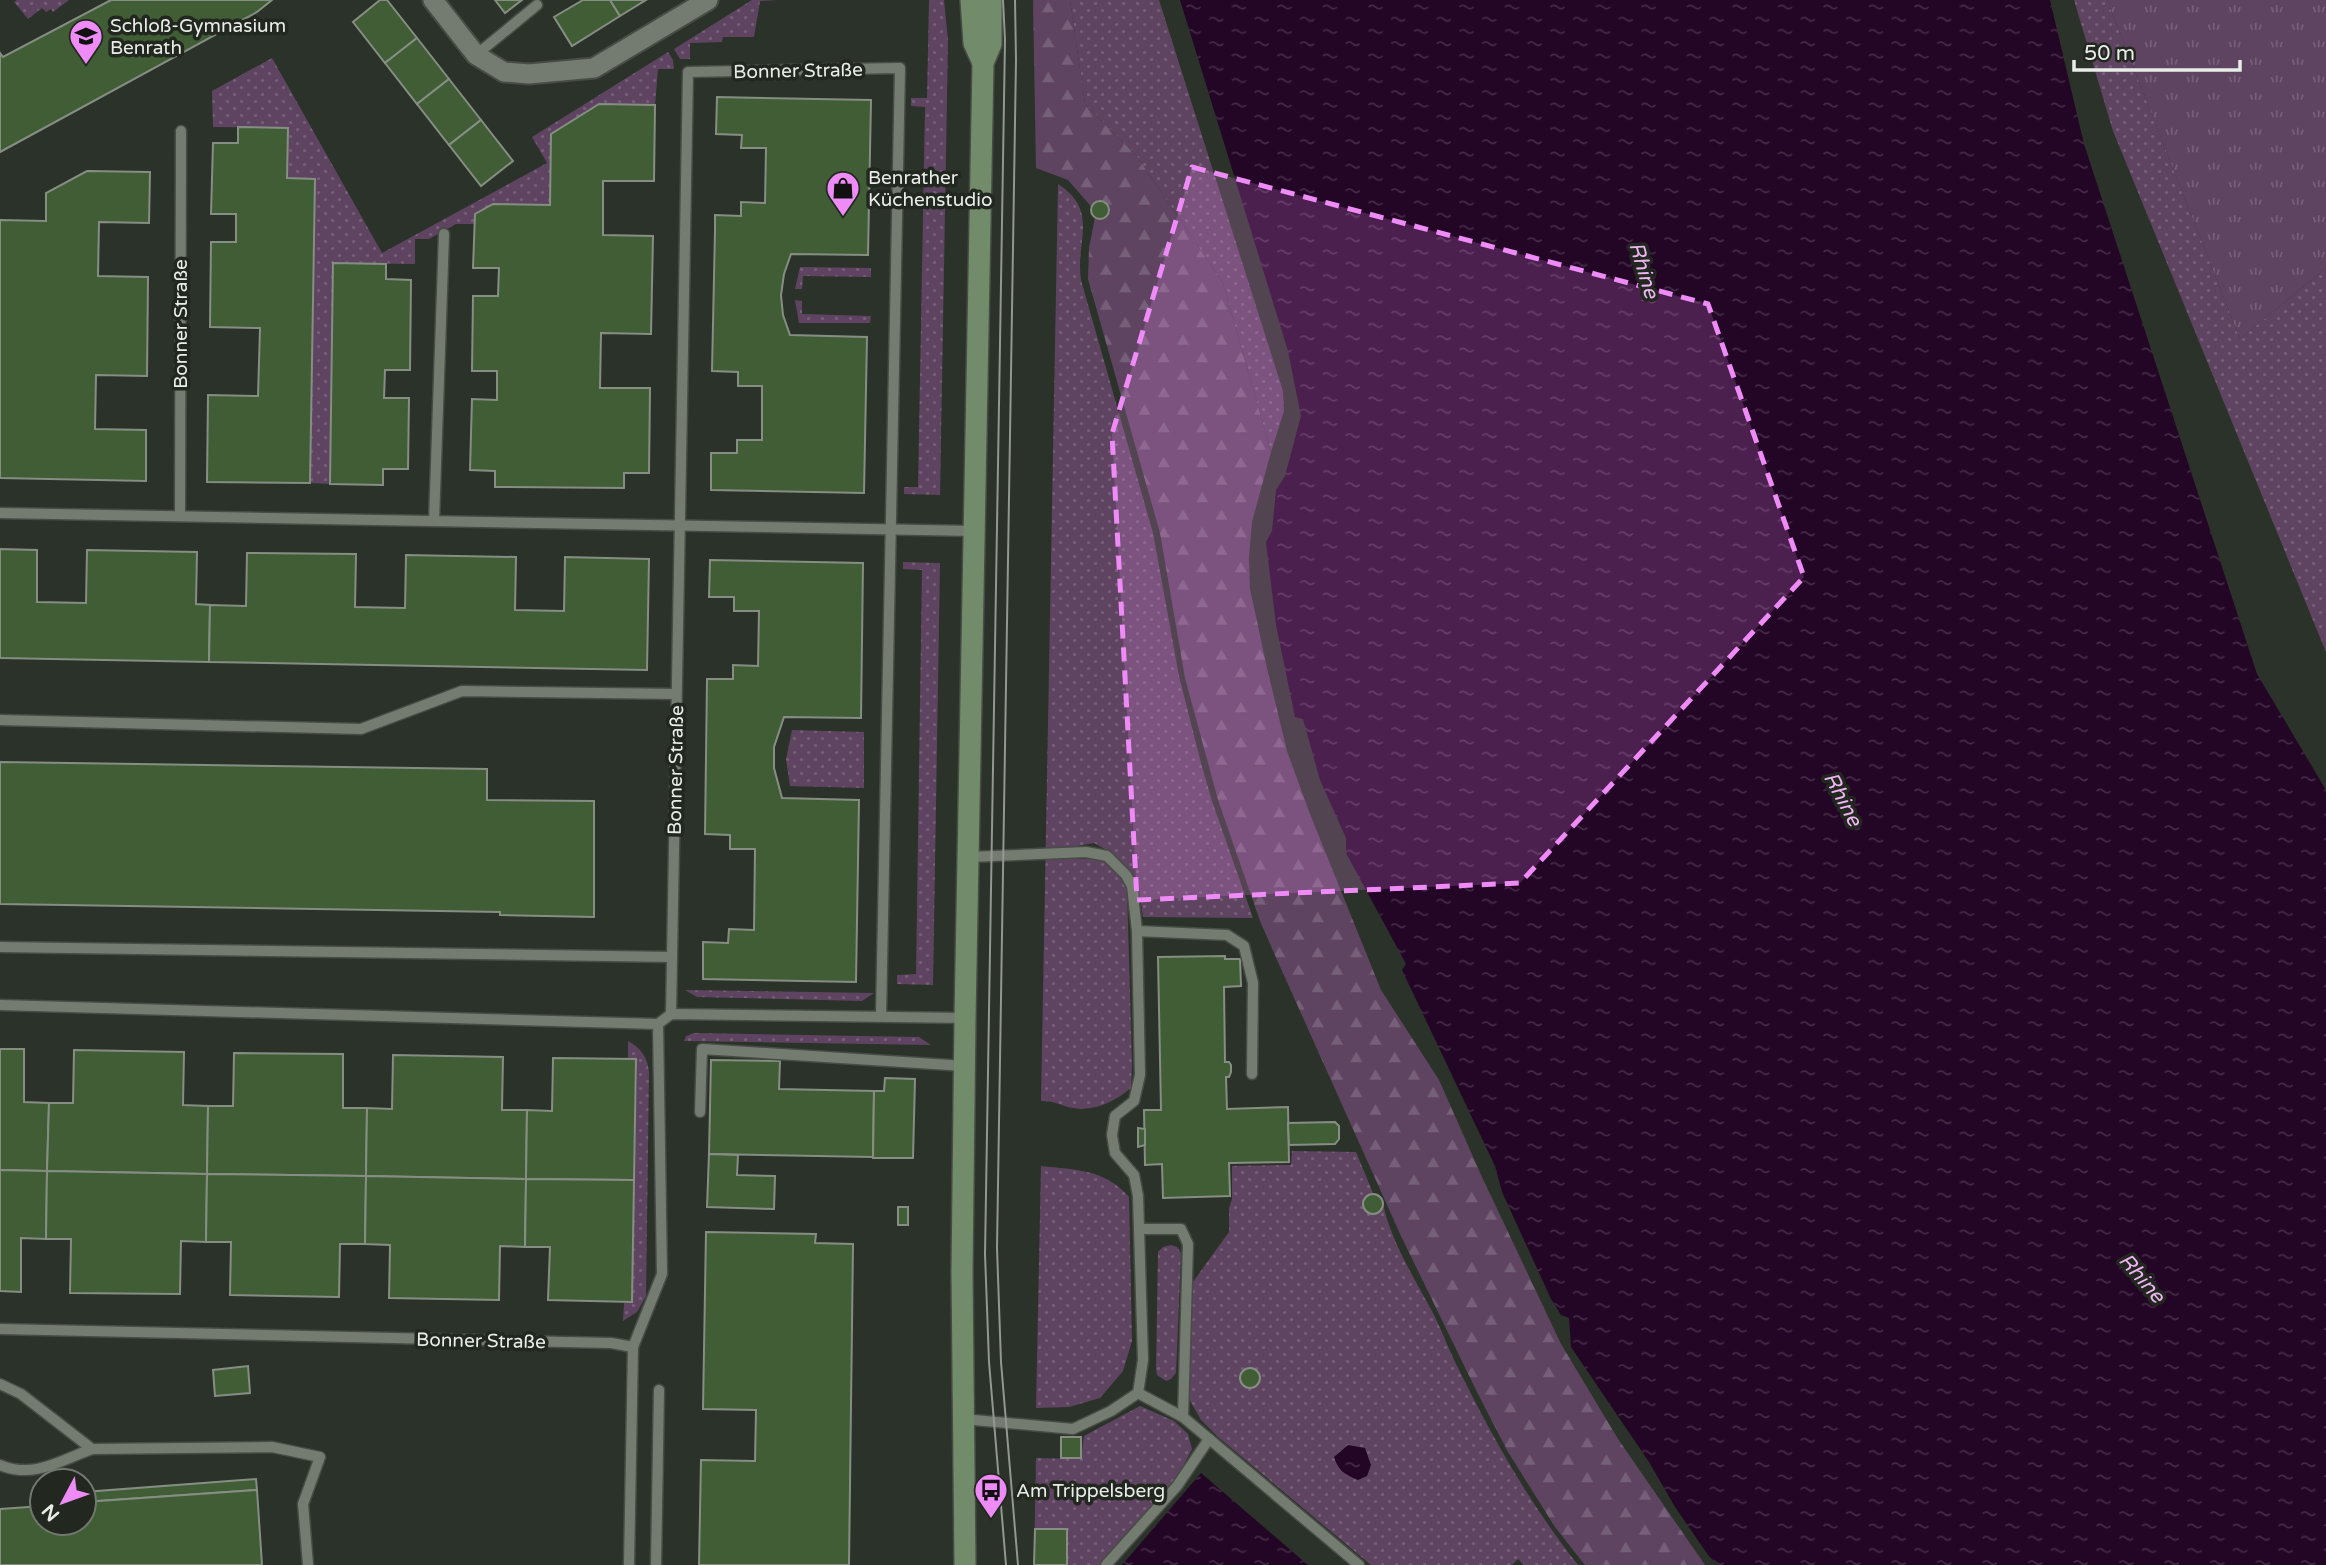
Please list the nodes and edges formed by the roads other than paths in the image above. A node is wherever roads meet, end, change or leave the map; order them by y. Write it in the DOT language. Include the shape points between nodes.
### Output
graph roads {
  1 [pos="433,0"];
  2 [pos="708,0"];
  3 [pos="971,0"];
  4 [pos="991,0"];
  5 [pos="537,5"];
  6 [pos="476,55"];
  7 [pos="983,63"];
  8 [pos="181,131"];
  9 [pos="444,234"];
  10 [pos="0,513"];
  11 [pos="180,516"];
  12 [pos="434,521"];
  13 [pos="678,526"];
  14 [pos="892,530"];
  15 [pos="975,531"];
  16 [pos="676,694"];
  17 [pos="0,720"];
  18 [pos="969,857"];
  19 [pos="1137,931"];
  20 [pos="0,947"];
  21 [pos="672,957"];
  22 [pos="0,1005"];
  23 [pos="671,1014"];
  24 [pos="881,1016"];
  25 [pos="965,1018"];
  26 [pos="658,1024"];
  27 [pos="965,1066"];
  28 [pos="1252,1074"];
  29 [pos="699,1112"];
  30 [pos="1140,1229"];
  31 [pos="0,1329"];
  32 [pos="633,1347"];
  33 [pos="0,1384"];
  34 [pos="659,1390"];
  35 [pos="1138,1393"];
  36 [pos="1183,1417"];
  37 [pos="962,1419"];
  38 [pos="1209,1439"];
  39 [pos="92,1449"];
  40 [pos="0,1465"];
  41 [pos="308,1565"];
  42 [pos="629,1565"];
  43 [pos="656,1565"];
  44 [pos="965,1565"];
  45 [pos="1106,1565"];
  46 [pos="1358,1565"];
  1 -- 6 [label="street"];
  2 -- 6 [label="street" via="594,68 504,72"];
  3 -- 7 [label="main road" via="974,43"];
  4 -- 7 [label="main road" via="991,44"];
  5 -- 6 [label="lane"];
  7 -- 15 [label="main road"];
  8 -- 11 [label="lane, Bonner Straße"];
  9 -- 12 [label="lane"];
  10 -- 11 [label="lane"];
  11 -- 12 [label="lane"];
  12 -- 13 [label="lane"];
  13 -- 14 [label="lane"];
  13 -- 14 [label="lane, Bonner Straße" via="688,72 900,68"];
  13 -- 16 [label="lane, Bonner Straße"];
  14 -- 15 [label="lane"];
  14 -- 24 [label="lane, Bonner Straße"];
  15 -- 18 [label="main road"];
  16 -- 17 [label="lane" via="462,691 361,729"];
  16 -- 21 [label="lane, Bonner Straße"];
  18 -- 19 [label="lane" via="1086,852 1107,856 1132,886"];
  18 -- 25 [label="main road"];
  19 -- 28 [label="lane" via="1227,935 1244,946 1253,983"];
  19 -- 30 [label="lane" via="1140,1075 1134,1101 1115,1116 1112,1135 1115,1153 1134,1175"];
  20 -- 21 [label="lane"];
  21 -- 23 [label="lane, Bonner Straße"];
  22 -- 26 [label="lane"];
  23 -- 24 [label="lane"];
  23 -- 26 [label="lane"];
  24 -- 25 [label="lane"];
  25 -- 27 [label="main road"];
  26 -- 32 [label="lane" via="662,1275"];
  27 -- 29 [label="lane" via="702,1049"];
  27 -- 37 [label="main road"];
  30 -- 35 [label="lane" via="1143,1360"];
  30 -- 36 [label="lane" via="1181,1228 1188,1244"];
  31 -- 32 [label="lane, Bonner Straße"];
  32 -- 42 [label="lane"];
  33 -- 39 [label="lane" via="21,1394"];
  34 -- 43 [label="lane"];
  35 -- 36 [label="lane"];
  35 -- 37 [label="lane" via="1073,1429"];
  36 -- 38 [label="lane"];
  37 -- 44 [label="main road"];
  38 -- 45 [label="lane" via="1177,1486"];
  38 -- 46 [label="lane"];
  39 -- 40 [label="lane" via="32,1472"];
  39 -- 41 [label="lane" via="272,1447 320,1457 303,1504"];
}
